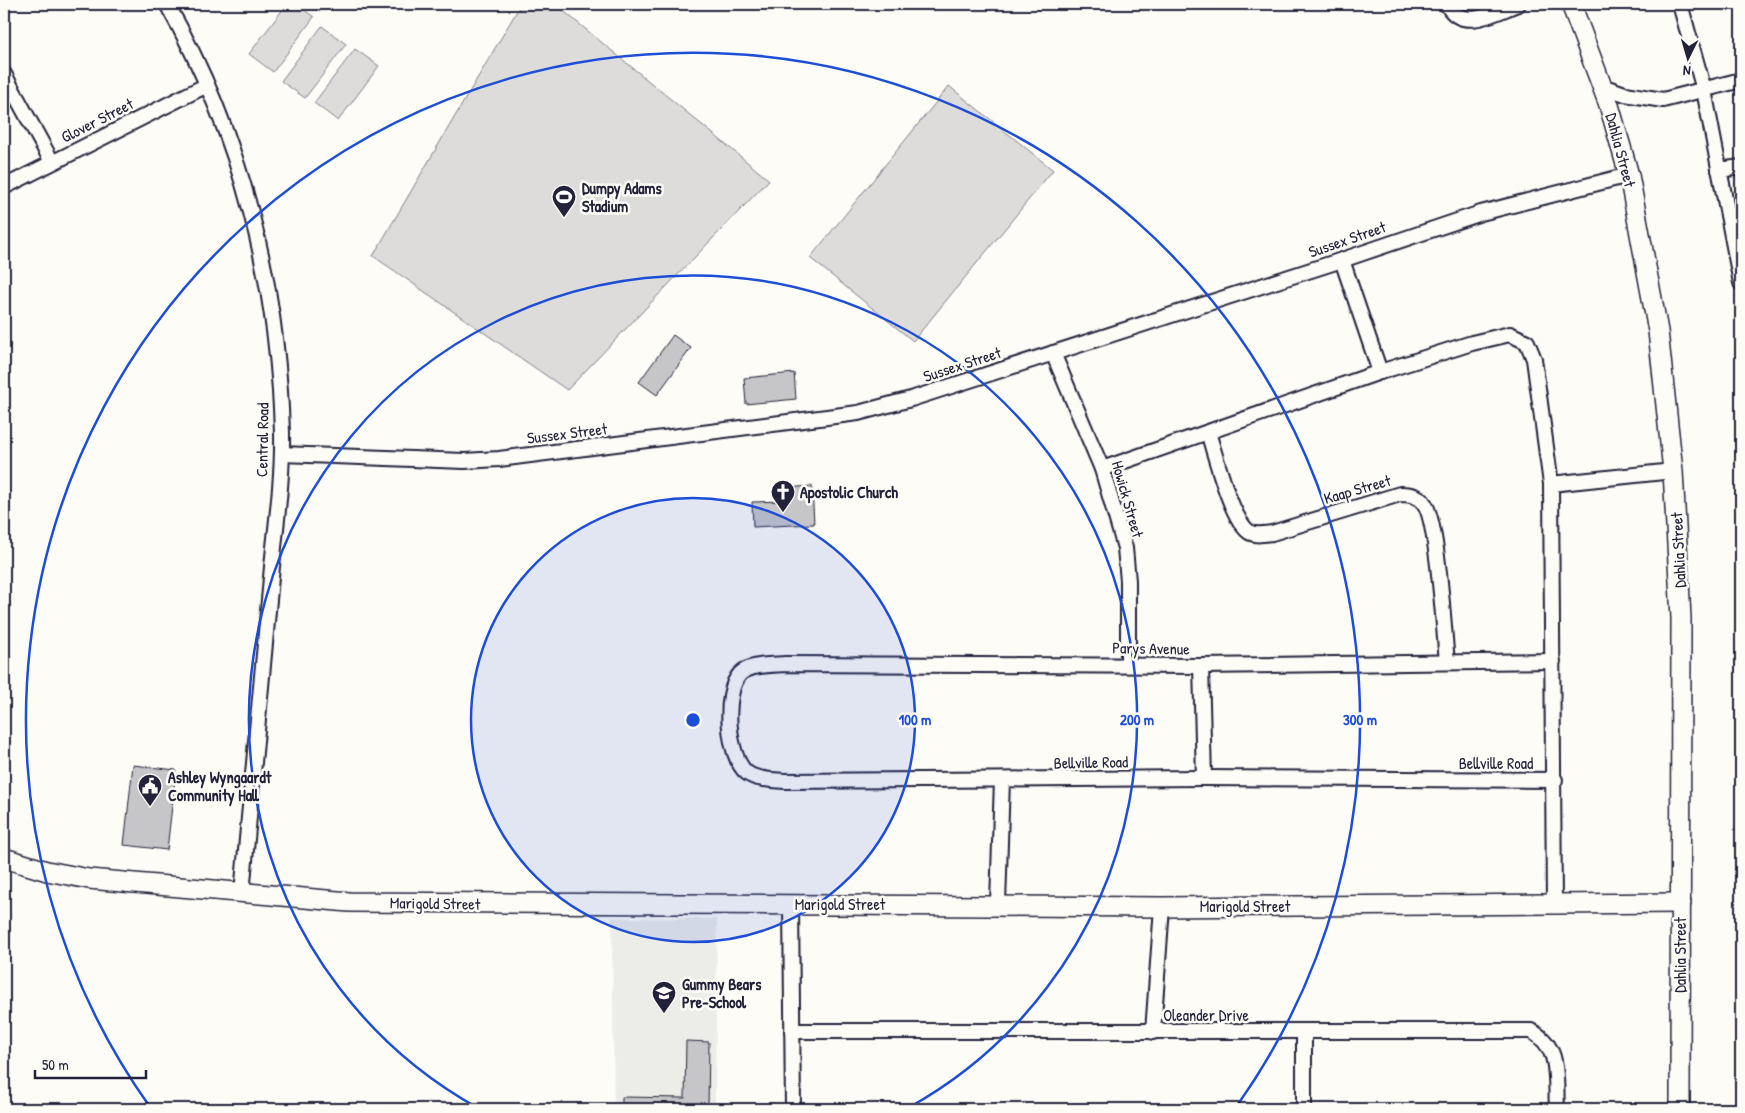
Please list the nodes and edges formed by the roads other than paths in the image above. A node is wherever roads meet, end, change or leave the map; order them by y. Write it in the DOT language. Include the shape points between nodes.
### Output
graph roads {
  1 [pos="167,4"];
  2 [pos="1447,4"];
  3 [pos="1518,4"];
  4 [pos="1570,4"];
  5 [pos="1680,4"];
  6 [pos="4,74"];
  7 [pos="1741,80"];
  8 [pos="207,85"];
  9 [pos="1602,86"];
  10 [pos="1704,90"];
  11 [pos="52,162"];
  12 [pos="1741,167"];
  13 [pos="1720,170"];
  14 [pos="1628,175"];
  15 [pos="4,187"];
  16 [pos="1739,258"];
  17 [pos="1342,260"];
  18 [pos="1741,283"];
  19 [pos="1054,353"];
  20 [pos="1380,372"];
  21 [pos="1208,432"];
  22 [pos="282,454"];
  23 [pos="1102,468"];
  24 [pos="1673,472"];
  25 [pos="1551,484"];
  26 [pos="1552,661"];
  27 [pos="1447,662"];
  28 [pos="1128,665"];
  29 [pos="1201,666"];
  30 [pos="750,668"];
  31 [pos="1204,778"];
  32 [pos="1002,780"];
  33 [pos="1555,780"];
  34 [pos="4,858"];
  35 [pos="242,894"];
  36 [pos="1680,903"];
  37 [pos="791,904"];
  38 [pos="998,904"];
  39 [pos="1554,905"];
  40 [pos="1162,906"];
  41 [pos="792,1031"];
  42 [pos="1153,1032"];
  43 [pos="1304,1032"];
  44 [pos="793,1109"];
  45 [pos="1304,1109"];
  46 [pos="1557,1109"];
  47 [pos="1680,1109"];
  1 -- 8 [label="street, Central Road"];
  2 -- 3 [label="street" via="1456,16 1466,20"];
  4 -- 9 [label="street, Dahlia Street"];
  5 -- 10 [label="street"];
  6 -- 11 [label="street"];
  7 -- 10 [label="street"];
  8 -- 11 [label="street, Glover Street"];
  8 -- 22 [label="street, Central Road" via="240,169 263,264 277,351"];
  9 -- 10 [label="street" via="1625,94 1663,100"];
  9 -- 14 [label="street, Dahlia Street"];
  10 -- 13 [label="street"];
  11 -- 15 [label="street, Glover Street"];
  12 -- 13 [label="street"];
  13 -- 16 [label="street"];
  14 -- 17 [label="street, Sussex Street" via="1481,213"];
  14 -- 24 [label="street, Dahlia Street" via="1658,331"];
  16 -- 18 [label="street"];
  17 -- 19 [label="street, Sussex Street"];
  17 -- 20 [label="street"];
  19 -- 22 [label="street, Sussex Street" via="858,412 657,440 464,461"];
  19 -- 23 [label="street, Howick Street"];
  20 -- 21 [label="street"];
  20 -- 25 [label="street" via="1495,336 1510,334 1527,342 1534,359"];
  21 -- 23 [label="street"];
  21 -- 27 [label="street, Kaap Street" via="1236,516 1249,532 1257,535 1400,494 1410,494 1424,502 1429,513 1438,567"];
  22 -- 35 [label="street, Central Road"];
  23 -- 28 [label="street, Howick Street" via="1125,548"];
  24 -- 25 [label="street"];
  24 -- 36 [label="street, Dahlia Street" via="1681,618"];
  25 -- 26 [label="street"];
  26 -- 27 [label="street, Parys Avenue"];
  26 -- 33 [label="street"];
  27 -- 29 [label="street, Parys Avenue"];
  28 -- 29 [label="street, Parys Avenue"];
  28 -- 30 [label="street, Parys Avenue" via="784,664"];
  29 -- 31 [label="street"];
  30 -- 32 [label="street, Bellville Road" via="740,672 733,688 730,736 739,764 752,776 784,781"];
  31 -- 32 [label="street, Bellville Road"];
  31 -- 33 [label="street, Bellville Road"];
  32 -- 38 [label="street"];
  33 -- 39 [label="street"];
  34 -- 35 [label="street, Marigold Street" via="46,871 89,879"];
  35 -- 37 [label="street, Marigold Street" via="349,902"];
  36 -- 39 [label="street, Marigold Street"];
  36 -- 47 [label="street, Dahlia Street"];
  37 -- 38 [label="street, Marigold Street"];
  37 -- 41 [label="street"];
  38 -- 40 [label="street, Marigold Street"];
  39 -- 40 [label="street, Marigold Street"];
  40 -- 42 [label="street"];
  41 -- 42 [label="street, Oleander Drive"];
  41 -- 44 [label="street"];
  42 -- 43 [label="street, Oleander Drive"];
  43 -- 45 [label="street"];
  43 -- 46 [label="street, Oleander Drive" via="1531,1031 1542,1037 1551,1048"];
}
